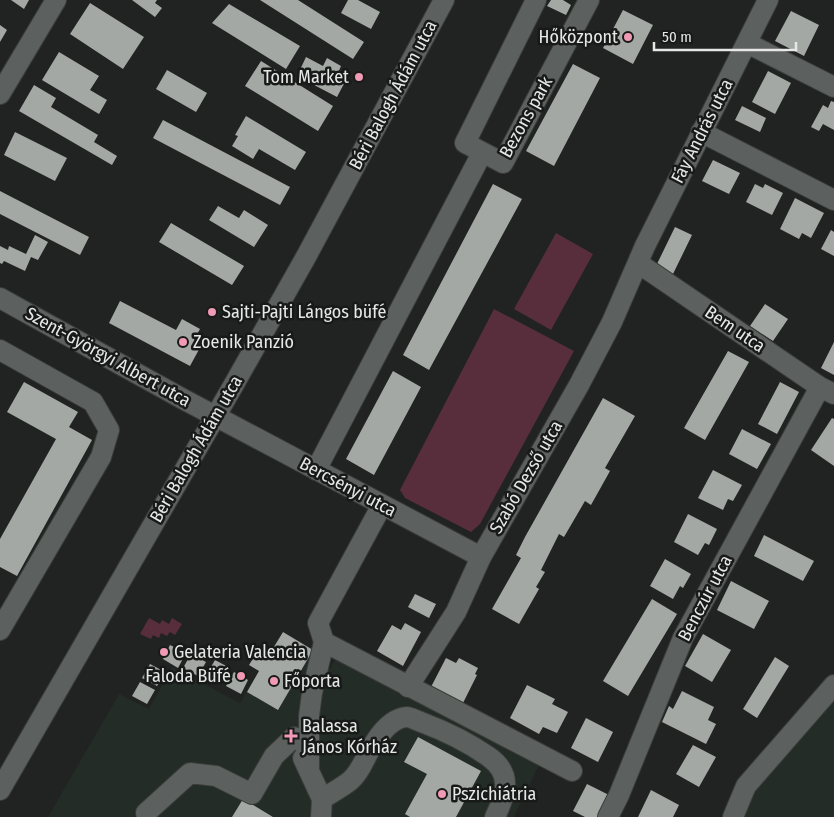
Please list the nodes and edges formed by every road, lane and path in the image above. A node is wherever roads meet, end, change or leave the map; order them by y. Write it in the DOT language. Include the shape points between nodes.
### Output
graph roads {
  1 [pos="56,0"];
  2 [pos="444,0"];
  3 [pos="536,0"];
  4 [pos="589,0"];
  5 [pos="768,0"];
  6 [pos="746,43"];
  7 [pos="834,87"];
  8 [pos="0,94"];
  9 [pos="701,132"];
  10 [pos="482,153"];
  11 [pos="834,200"];
  12 [pos="638,263"];
  13 [pos="0,298"];
  14 [pos="0,350"];
  15 [pos="827,390"];
  16 [pos="216,416"];
  17 [pos="316,470"];
  18 [pos="382,505"];
  19 [pos="481,557"];
  20 [pos="0,630"];
  21 [pos="324,642"];
  22 [pos="834,685"];
  23 [pos="408,687"];
  24 [pos="301,742"];
  25 [pos="572,771"];
  26 [pos="0,790"];
  27 [pos="322,808"];
  28 [pos="146,813"];
  29 [pos="495,817"];
  30 [pos="608,817"];
  31 [pos="733,817"];
  1 -- 8 [label="street"];
  2 -- 16 [label="street, Béri Balogh Ádám utca" via="303,263"];
  3 -- 10 [label="street, Bezons park" via="465,143"];
  4 -- 10 [label="street, Bezons park" via="502,163"];
  5 -- 6 [label="street, Fáy András utca"];
  6 -- 7 [label="street"];
  6 -- 9 [label="street, Fáy András utca"];
  9 -- 11 [label="street"];
  9 -- 12 [label="street, Fáy András utca"];
  10 -- 17 [label="street"];
  12 -- 15 [label="street, Bem utca"];
  12 -- 19 [label="street, Szabó Dezső utca" via="583,377"];
  13 -- 16 [label="street, Szent-Györgyi Albert utca"];
  14 -- 20 [label="street" via="93,402 109,430 101,457"];
  15 -- 30 [label="street, Benczúr utca" via="683,638"];
  16 -- 17 [label="street, Bercsényi utca"];
  16 -- 26 [label="street, Béri Balogh Ádám utca"];
  17 -- 18 [label="street, Bercsényi utca"];
  18 -- 19 [label="street, Bercsényi utca"];
  18 -- 21 [label="street" via="318,623"];
  19 -- 23 [label="street, Szabó Dezső utca" via="456,612"];
  21 -- 23 [label="street"];
  21 -- 24 [label="street" via="302,685"];
  22 -- 31 [label="street" via="746,786"];
  23 -- 25 [label="street"];
  24 -- 27 [label="street"];
  24 -- 28 [label="street" via="274,756 252,794 216,776 190,773"];
  27 -- 29 [label="street" via="361,769 374,743 386,729 393,722 408,717 470,744 494,761 504,774 506,791"];
}
